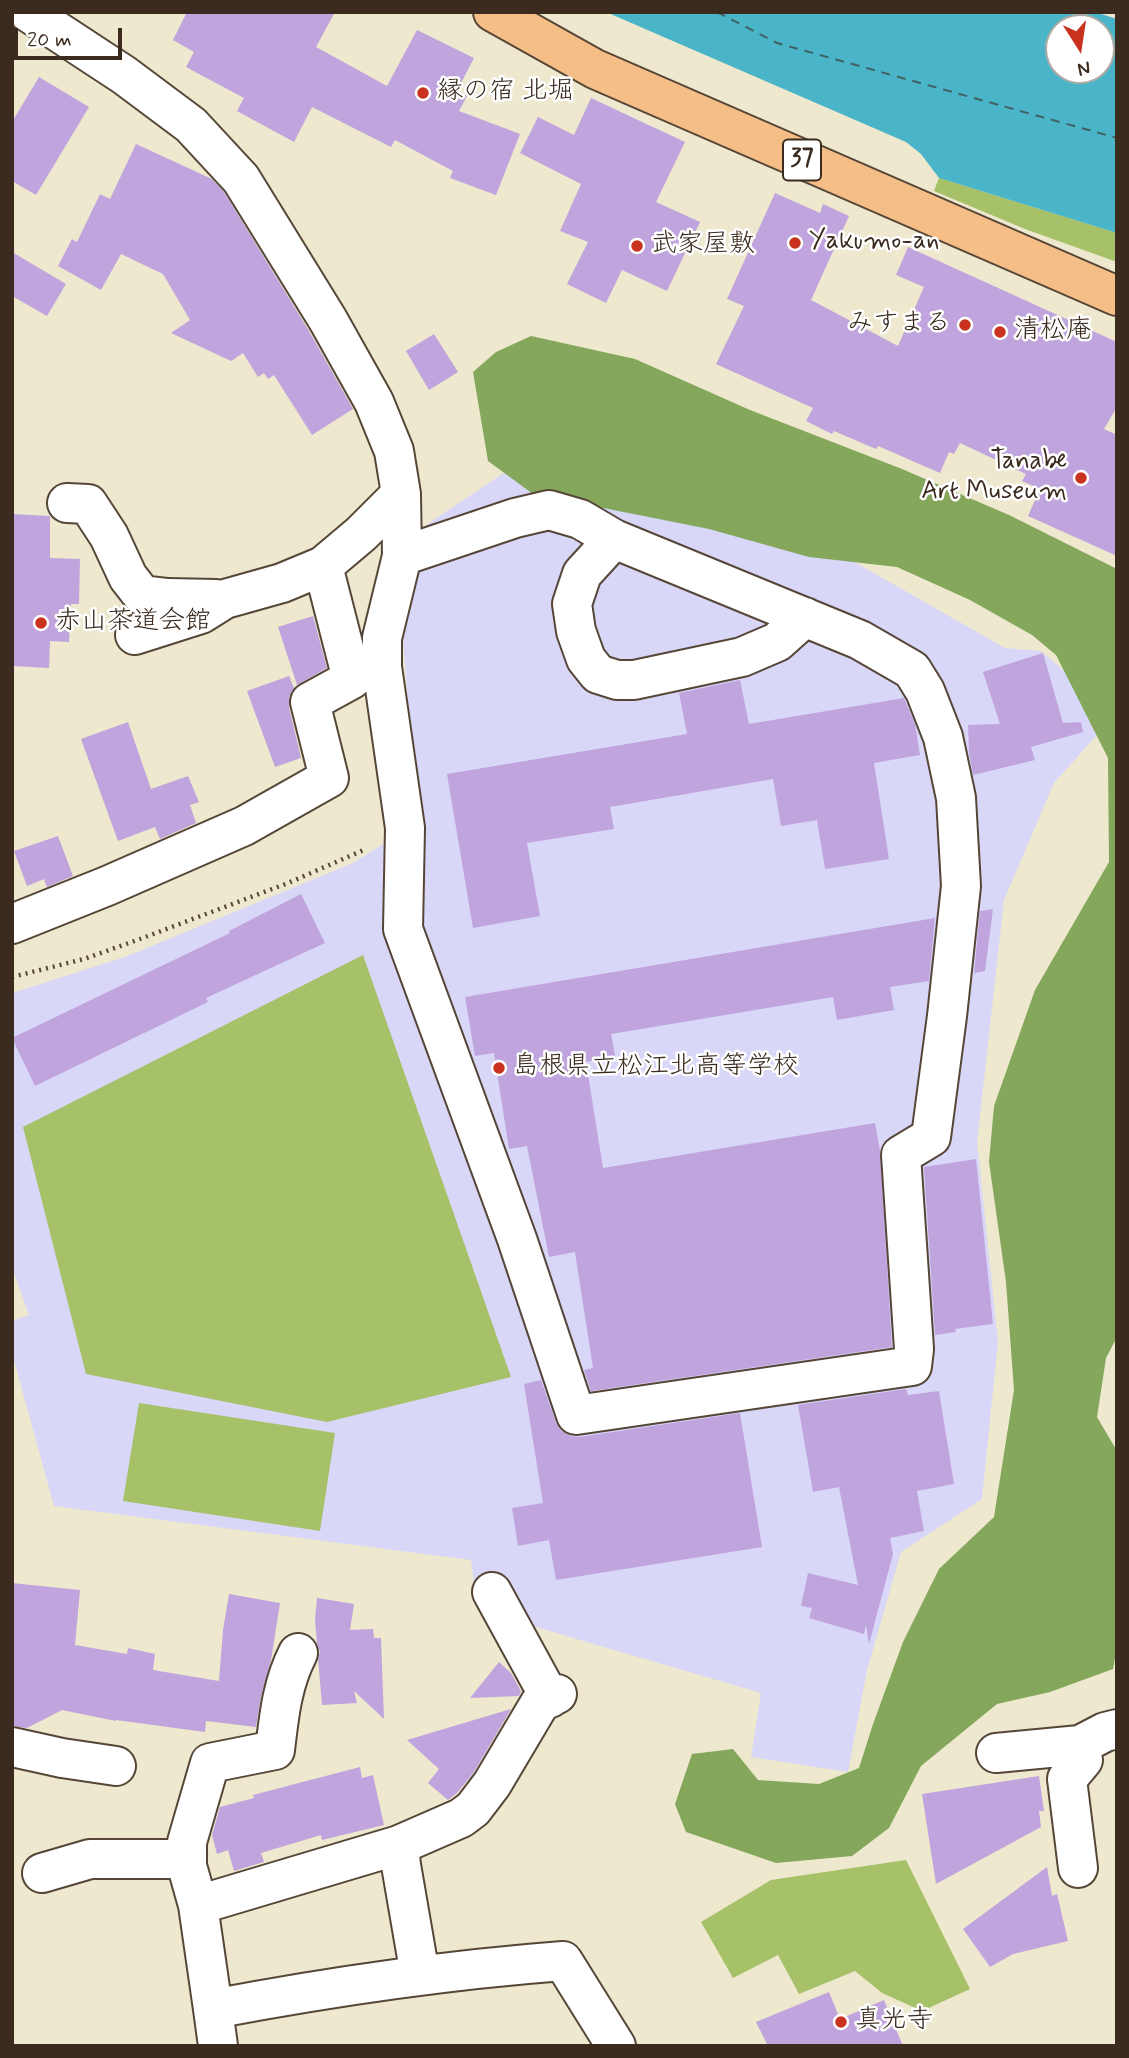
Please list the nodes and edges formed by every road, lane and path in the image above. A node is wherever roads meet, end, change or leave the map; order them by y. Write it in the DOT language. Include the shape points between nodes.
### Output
graph roads {
  1 [pos="28,12"];
  2 [pos="493,12"];
  3 [pos="1117,296"];
  4 [pos="401,494"];
  5 [pos="67,503"];
  6 [pos="614,539"];
  7 [pos="402,556"];
  8 [pos="323,566"];
  9 [pos="225,599"];
  10 [pos="805,617"];
  11 [pos="135,635"];
  12 [pos="405,828"];
  13 [pos="12,924"];
  14 [pos="12,977"];
  15 [pos="492,1592"];
  16 [pos="298,1653"];
  17 [pos="1117,1729"];
  18 [pos="12,1747"];
  19 [pos="996,1753"];
  20 [pos="1081,1753"];
  21 [pos="116,1766"];
  22 [pos="1100,1826"];
  23 [pos="399,1845"];
  24 [pos="186,1859"];
  25 [pos="1077,1868"];
  26 [pos="42,1873"];
  27 [pos="198,1905"];
  28 [pos="421,1975"];
  29 [pos="215,2027"];
  30 [pos="616,2046"];
  1 -- 4 [label="street" via="191,125 241,180 374,402 394,451"];
  2 -- 3 [label="main road, 37" via="595,69"];
  4 -- 7 [label="street"];
  4 -- 8 [label="street"];
  5 -- 9 [label="street" via="88,504 142,595"];
  6 -- 7 [label="street" via="580,519 549,510"];
  6 -- 10 [label="street"];
  6 -- 10 [label="street" via="582,574 572,604 586,659 598,674 634,680 742,657 777,642"];
  7 -- 12 [label="street" via="387,615 382,667"];
  8 -- 9 [label="street"];
  8 -- 13 [label="street" via="352,679 310,702 329,778 244,826"];
  9 -- 11 [label="street" via="201,614"];
  10 -- 12 [label="street" via="860,639 912,670 943,737 956,798 961,886 931,1137 901,1155 915,1349 912,1366 576,1415 403,929"];
  12 -- 14 [label="path" via="276,888 84,958"];
  15 -- 23 [label="street" via="553,1696 540,1703 473,1809 440,1829"];
  16 -- 24 [label="street" via="281,1699 275,1750 210,1763"];
  17 -- 20 [label="street" via="1105,1732"];
  18 -- 21 [label="street"];
  19 -- 20 [label="street"];
  20 -- 22 [label="street"];
  20 -- 25 [label="street" via="1067,1779"];
  23 -- 27 [label="street"];
  23 -- 28 [label="street"];
  24 -- 26 [label="street" via="90,1859"];
  24 -- 27 [label="street"];
  27 -- 29 [label="street"];
  28 -- 29 [label="street" via="321,1989"];
  28 -- 30 [label="street" via="563,1961"];
}
